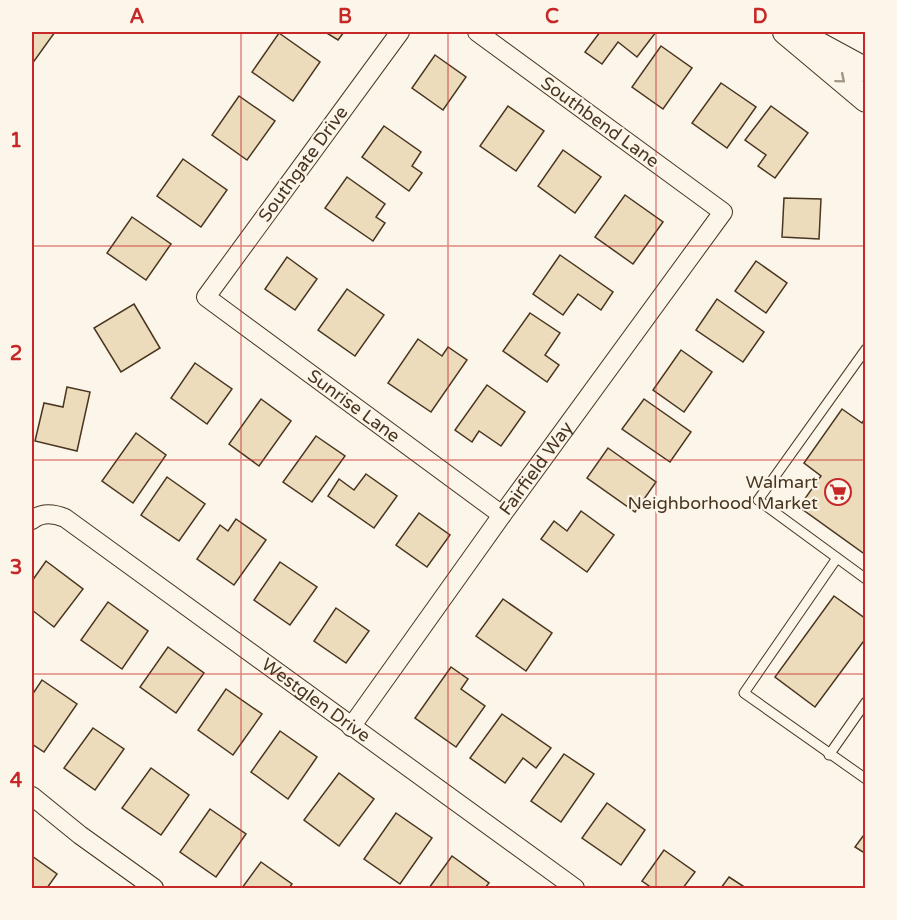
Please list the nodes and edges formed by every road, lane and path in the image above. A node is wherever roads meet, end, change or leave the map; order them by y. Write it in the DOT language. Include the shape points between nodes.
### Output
graph roads {
  1 [pos="400,32"];
  2 [pos="477,32"];
  3 [pos="785,32"];
  4 [pos="795,32"];
  5 [pos="866,70"];
  6 [pos="866,100"];
  7 [pos="723,212"];
  8 [pos="206,297"];
  9 [pos="866,349"];
  10 [pos="502,515"];
  11 [pos="32,520"];
  12 [pos="837,558"];
  13 [pos="866,579"];
  14 [pos="866,702"];
  15 [pos="351,727"];
  16 [pos="830,754"];
  17 [pos="866,779"];
  18 [pos="32,796"];
  19 [pos="154,888"];
  20 [pos="575,888"];
  1 -- 8 [label="street, Southgate Drive"];
  2 -- 7 [label="street, Southbend Lane"];
  3 -- 6 [label="main road, one-way"];
  4 -- 5 [label="main road"];
  7 -- 10 [label="street, Fairfield Way"];
  8 -- 10 [label="street, Sunrise Lane"];
  9 -- 12 [label="lane" via="758,500"];
  10 -- 15 [label="street, Fairfield Way"];
  11 -- 15 [label="street, Westglen Drive" via="54,513 74,525"];
  12 -- 13 [label="lane"];
  12 -- 16 [label="lane" via="744,693"];
  14 -- 16 [label="lane"];
  15 -- 20 [label="street, Westglen Drive"];
  16 -- 17 [label="lane"];
  18 -- 19 [label="street"];
}
